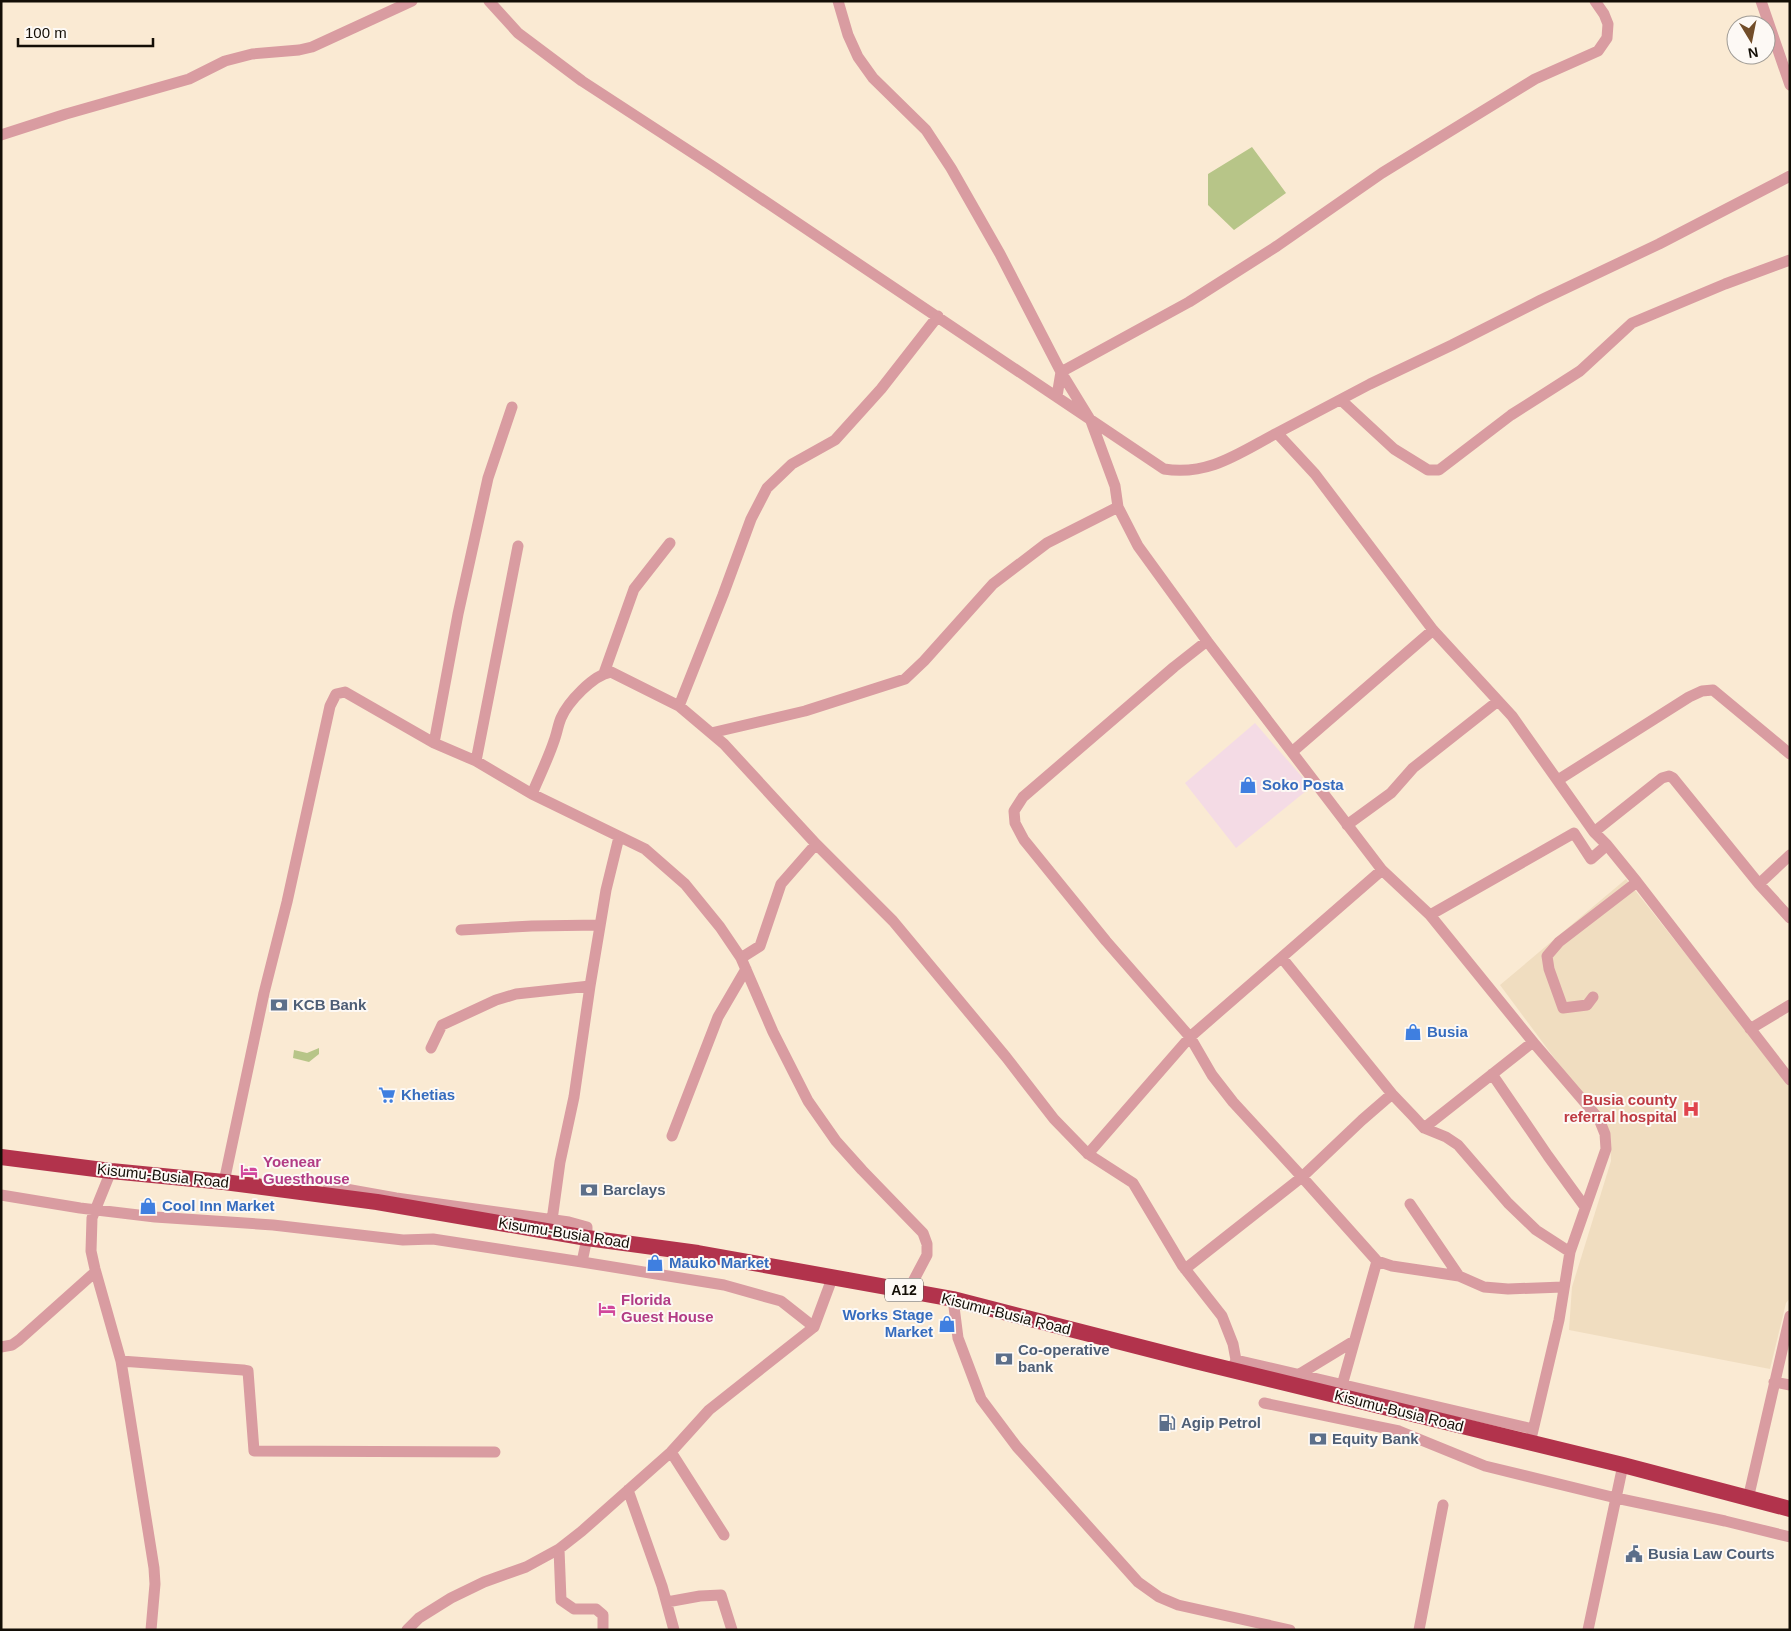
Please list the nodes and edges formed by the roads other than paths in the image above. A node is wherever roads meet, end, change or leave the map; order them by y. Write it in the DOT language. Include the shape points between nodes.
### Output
graph roads {
  1 [pos="412,1"];
  2 [pos="489,1"];
  3 [pos="838,1"];
  4 [pos="1595,1"];
  5 [pos="1761,1"];
  6 [pos="1790,85"];
  7 [pos="1,135"];
  8 [pos="1790,176"];
  9 [pos="1790,260"];
  10 [pos="938,316"];
  11 [pos="1061,372"];
  12 [pos="1057,396"];
  13 [pos="1341,400"];
  14 [pos="512,407"];
  15 [pos="1091,421"];
  16 [pos="1277,433"];
  17 [pos="1118,507"];
  18 [pos="670,542"];
  19 [pos="518,546"];
  20 [pos="1433,630"];
  21 [pos="1207,641"];
  22 [pos="604,674"];
  23 [pos="1498,701"];
  24 [pos="678,706"];
  25 [pos="711,733"];
  26 [pos="434,743"];
  27 [pos="1292,752"];
  28 [pos="1790,754"];
  29 [pos="476,761"];
  30 [pos="1558,780"];
  31 [pos="532,794"];
  32 [pos="1347,825"];
  33 [pos="1594,832"];
  34 [pos="619,837"];
  35 [pos="816,844"];
  36 [pos="1607,845"];
  37 [pos="1790,855"];
  38 [pos="1382,870"];
  39 [pos="1637,882"];
  40 [pos="1759,884"];
  41 [pos="1430,915"];
  42 [pos="1790,918"];
  43 [pos="600,925"];
  44 [pos="461,930"];
  45 [pos="741,958"];
  46 [pos="1282,958"];
  47 [pos="746,969"];
  48 [pos="590,986"];
  49 [pos="1593,997"];
  50 [pos="1790,1005"];
  51 [pos="1750,1028"];
  52 [pos="1190,1037"];
  53 [pos="1533,1042"];
  54 [pos="431,1048"];
  55 [pos="1492,1074"];
  56 [pos="1790,1080"];
  57 [pos="1392,1094"];
  58 [pos="1424,1128"];
  59 [pos="672,1136"];
  60 [pos="1088,1154"];
  61 [pos="1,1157"];
  62 [pos="111,1171"];
  63 [pos="1302,1178"];
  64 [pos="224,1182"];
  65 [pos="1,1195"];
  66 [pos="325,1196"];
  67 [pos="1410,1204"];
  68 [pos="1586,1207"];
  69 [pos="94,1210"];
  70 [pos="552,1220"];
  71 [pos="588,1238"];
  72 [pos="1570,1252"];
  73 [pos="1377,1261"];
  74 [pos="582,1262"];
  75 [pos="1185,1269"];
  76 [pos="93,1274"];
  77 [pos="833,1276"];
  78 [pos="1459,1276"];
  79 [pos="1563,1287"];
  80 [pos="908,1291"];
  81 [pos="953,1299"];
  82 [pos="1790,1316"];
  83 [pos="814,1327"];
  84 [pos="1787,1335"];
  85 [pos="1354,1341"];
  86 [pos="1,1347"];
  87 [pos="122,1361"];
  88 [pos="1298,1375"];
  89 [pos="1774,1382"];
  90 [pos="1790,1385"];
  91 [pos="1340,1390"];
  92 [pos="1264,1403"];
  93 [pos="1532,1436"];
  94 [pos="495,1452"];
  95 [pos="671,1452"];
  96 [pos="1623,1465"];
  97 [pos="628,1490"];
  98 [pos="1616,1498"];
  99 [pos="1748,1499"];
  100 [pos="1443,1505"];
  101 [pos="1790,1509"];
  102 [pos="724,1535"];
  103 [pos="1790,1538"];
  104 [pos="559,1549"];
  105 [pos="667,1602"];
  106 [pos="151,1630"];
  107 [pos="408,1630"];
  108 [pos="603,1630"];
  109 [pos="674,1630"];
  110 [pos="732,1630"];
  111 [pos="1290,1630"];
  112 [pos="1419,1630"];
  113 [pos="1588,1630"];
  1 -- 7 [label="street" via="312,47 252,54 225,61 190,79"];
  2 -- 10 [label="street" via="518,33 582,81"];
  3 -- 11 [label="street" via="858,57 873,78 926,130 951,168"];
  4 -- 11 [label="street" via="1608,24 1607,38 1598,50 1535,79 1382,173 1189,302"];
  5 -- 6 [label="street"];
  8 -- 13 [label="street"];
  9 -- 13 [label="street" via="1632,323 1580,371 1512,415 1439,470 1428,470 1394,449"];
  10 -- 12 [label="street"];
  10 -- 24 [label="street" via="881,389 835,440 792,464 767,488 751,520"];
  11 -- 12 [label="street"];
  11 -- 15 [label="street"];
  12 -- 15 [label="street"];
  13 -- 16 [label="street"];
  14 -- 26 [label="street" via="488,478"];
  15 -- 16 [label="street" via="1164,469 1180,471 1199,470 1226,460"];
  15 -- 17 [label="street" via="1115,486"];
  16 -- 20 [label="street" via="1315,474"];
  17 -- 21 [label="street" via="1138,546"];
  17 -- 25 [label="street" via="1047,543 993,584 905,678 805,711"];
  18 -- 22 [label="street" via="634,589"];
  19 -- 29 [label="street"];
  20 -- 23 [label="street"];
  20 -- 27 [label="street"];
  21 -- 27 [label="street"];
  21 -- 52 [label="street" via="1023,797 1014,811 1015,823 1024,840"];
  22 -- 24 [label="street" via="611,672"];
  22 -- 31 [label="street" via="566,708"];
  23 -- 30 [label="street"];
  23 -- 32 [label="street" via="1413,768 1392,793"];
  24 -- 25 [label="street"];
  25 -- 35 [label="street"];
  26 -- 29 [label="street"];
  26 -- 64 [label="street" via="345,692 336,694 330,706"];
  27 -- 32 [label="street"];
  28 -- 30 [label="street" via="1714,690 1702,691"];
  29 -- 31 [label="street"];
  30 -- 33 [label="street"];
  31 -- 34 [label="street"];
  32 -- 38 [label="street"];
  33 -- 36 [label="street"];
  33 -- 40 [label="street" via="1668,776 1673,778"];
  34 -- 43 [label="street"];
  34 -- 45 [label="street" via="645,849 685,884"];
  35 -- 45 [label="street" via="781,884 760,946"];
  35 -- 60 [label="street" via="893,922 1054,1119"];
  36 -- 39 [label="street"];
  36 -- 41 [label="street" via="1592,860 1574,833"];
  37 -- 40 [label="street"];
  38 -- 41 [label="street"];
  38 -- 46 [label="street"];
  39 -- 49 [label="street" via="1559,942 1547,956 1563,1008 1587,1005"];
  39 -- 51 [label="street"];
  40 -- 42 [label="street"];
  41 -- 53 [label="street"];
  43 -- 44 [label="street"];
  43 -- 48 [label="street"];
  45 -- 47 [label="street"];
  46 -- 52 [label="street"];
  46 -- 57 [label="street"];
  47 -- 59 [label="street" via="718,1017"];
  47 -- 80 [label="street" via="808,1101 836,1141 923,1233 927,1255"];
  48 -- 54 [label="street" via="516,994 496,1000 442,1025"];
  48 -- 70 [label="street"];
  50 -- 51 [label="street"];
  51 -- 56 [label="street"];
  52 -- 60 [label="street"];
  52 -- 63 [label="street" via="1212,1075 1233,1102"];
  53 -- 55 [label="street"];
  53 -- 68 [label="street" via="1599,1119 1605,1134 1606,1149"];
  55 -- 58 [label="street"];
  55 -- 68 [label="street"];
  57 -- 58 [label="street"];
  57 -- 63 [label="street"];
  58 -- 72 [label="street" via="1446,1136 1458,1145 1508,1204 1536,1230"];
  60 -- 75 [label="street" via="1133,1183"];
  61 -- 62 [label="highway, Kisumu-Busia Road / A12"];
  62 -- 64 [label="highway, Kisumu-Busia Road / A12"];
  62 -- 69 [label="street"];
  63 -- 73 [label="street"];
  63 -- 75 [label="street"];
  64 -- 66 [label="highway, Kisumu-Busia Road / A12"];
  65 -- 69 [label="street"];
  66 -- 70 [label="street" via="327,1190 340,1188"];
  66 -- 71 [label="highway, Kisumu-Busia Road / A12"];
  67 -- 78 [label="street"];
  68 -- 72 [label="street"];
  69 -- 74 [label="street" via="403,1240 433,1239"];
  69 -- 87 [label="street" via="92,1251 95,1269"];
  70 -- 71 [label="street" via="587,1227"];
  71 -- 74 [label="street"];
  71 -- 77 [label="highway, Kisumu-Busia Road / A12"];
  72 -- 79 [label="street"];
  73 -- 78 [label="street"];
  73 -- 85 [label="street"];
  74 -- 83 [label="street" via="724,1285 781,1301"];
  75 -- 88 [label="street" via="1222,1316 1233,1344 1234,1364"];
  76 -- 86 [label="street" via="19,1340"];
  77 -- 80 [label="highway, Kisumu-Busia Road / A12"];
  77 -- 83 [label="street"];
  78 -- 79 [label="street" via="1484,1287"];
  79 -- 93 [label="street" via="1559,1320"];
  80 -- 81 [label="highway, Kisumu-Busia Road / A12"];
  81 -- 91 [label="highway, Kisumu-Busia Road / A12" via="1136,1347"];
  81 -- 111 [label="street" via="958,1338 981,1399 1017,1446 1138,1582 1178,1605"];
  82 -- 84 [label="street"];
  83 -- 95 [label="street" via="709,1410"];
  84 -- 89 [label="street"];
  85 -- 88 [label="street"];
  85 -- 91 [label="street"];
  87 -- 94 [label="street" via="248,1371 254,1451"];
  87 -- 106 [label="street" via="154,1568"];
  88 -- 91 [label="street"];
  89 -- 90 [label="street"];
  89 -- 99 [label="street"];
  91 -- 93 [label="highway, Kisumu-Busia Road / A12"];
  92 -- 98 [label="street" via="1399,1431 1485,1466"];
  93 -- 96 [label="highway, Kisumu-Busia Road / A12"];
  95 -- 97 [label="street"];
  95 -- 102 [label="street"];
  96 -- 98 [label="street"];
  96 -- 99 [label="highway, Kisumu-Busia Road / A12"];
  97 -- 104 [label="street"];
  97 -- 105 [label="street"];
  98 -- 103 [label="street"];
  98 -- 113 [label="street"];
  99 -- 101 [label="highway, Kisumu-Busia Road / A12"];
  100 -- 112 [label="street"];
  104 -- 107 [label="street" via="526,1567 451,1598 419,1618"];
  104 -- 108 [label="street" via="561,1600 574,1609 596,1609 603,1615"];
  105 -- 109 [label="street"];
  105 -- 110 [label="street" via="721,1595"];
}
